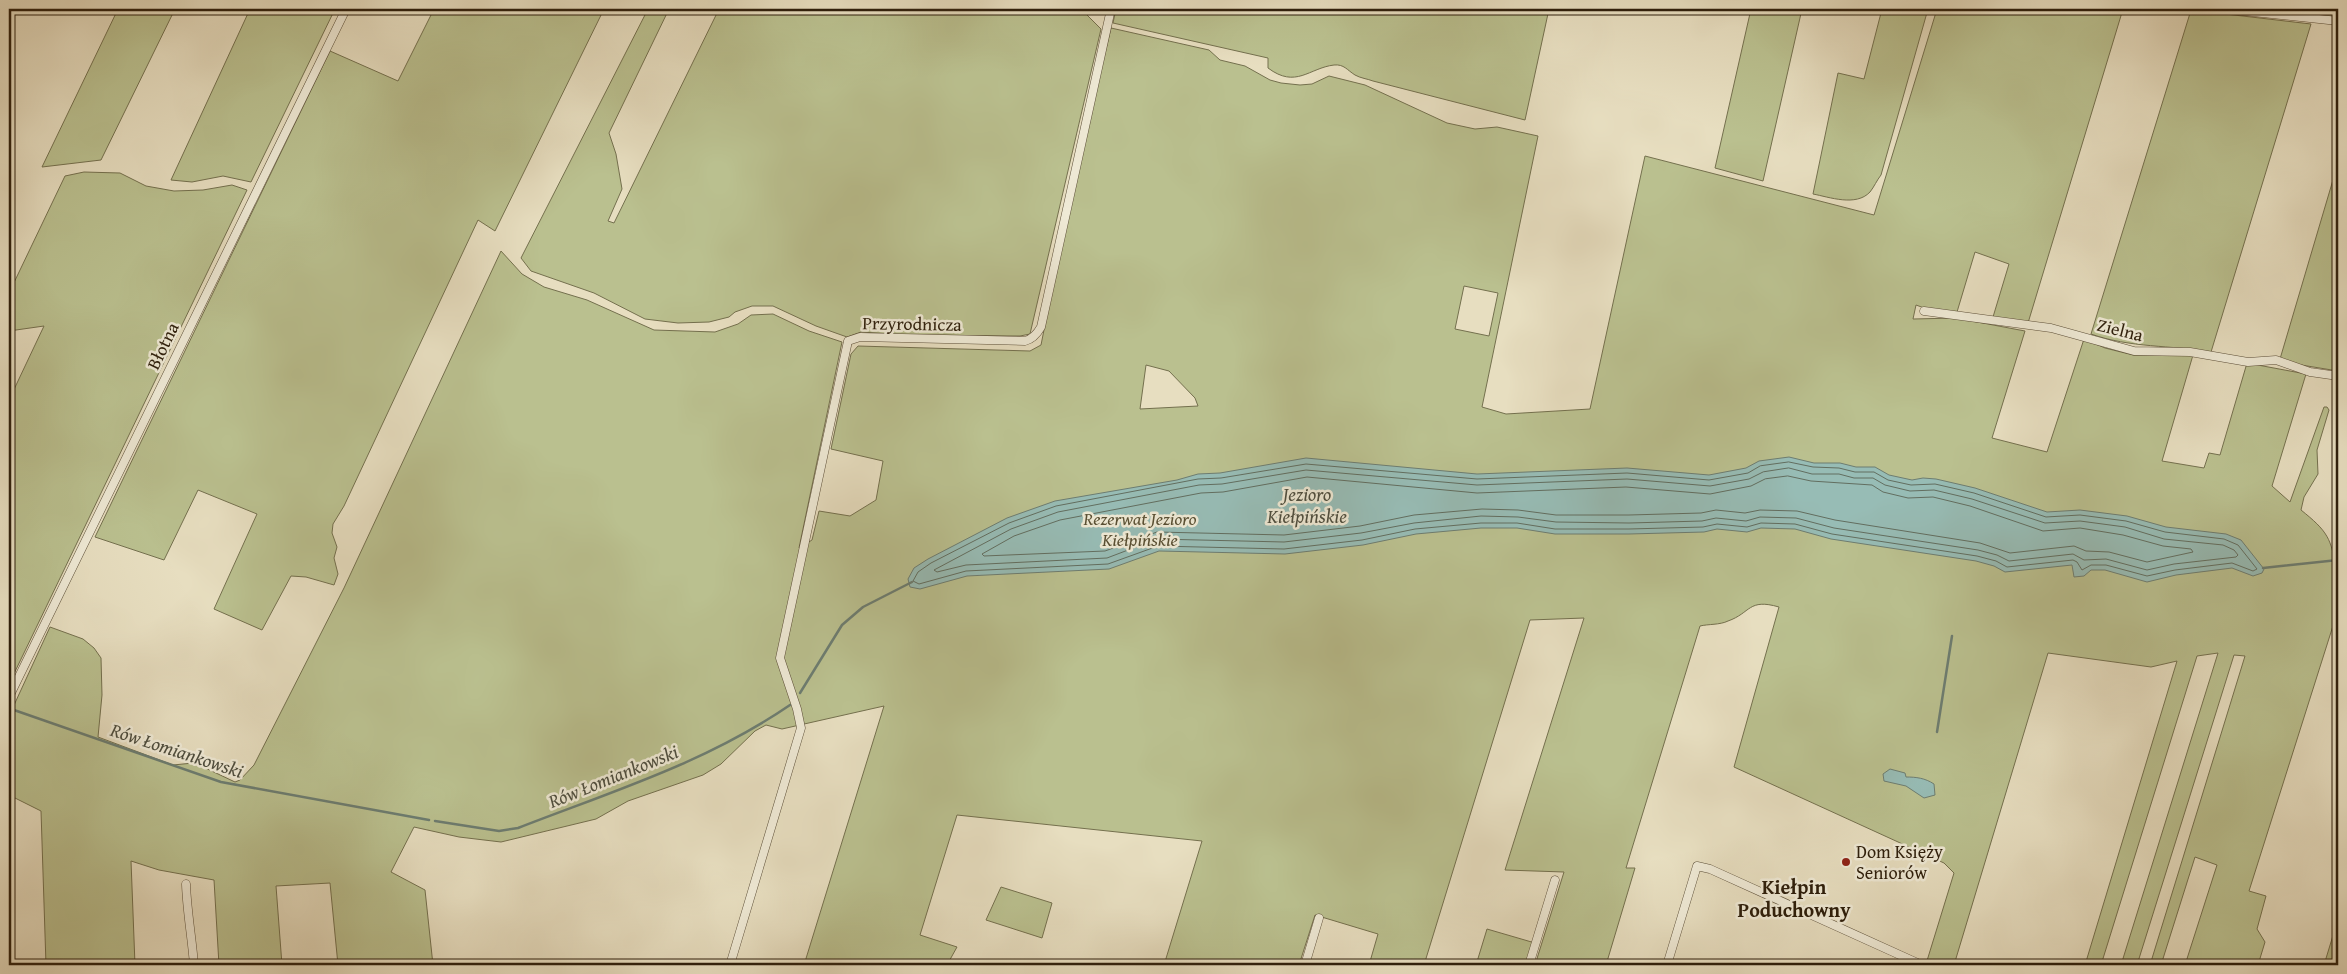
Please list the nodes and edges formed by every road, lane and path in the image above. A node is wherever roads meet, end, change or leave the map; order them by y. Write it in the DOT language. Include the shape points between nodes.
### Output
graph roads {
  1 [pos="346,9"];
  2 [pos="1111,9"];
  3 [pos="2224,9"];
  4 [pos="2338,21"];
  5 [pos="1924,312"];
  6 [pos="2338,376"];
  7 [pos="9,697"];
  8 [pos="1555,880"];
  9 [pos="186,884"];
  10 [pos="1319,918"];
  11 [pos="194,965"];
  12 [pos="730,965"];
  13 [pos="1304,965"];
  14 [pos="1529,965"];
  15 [pos="1666,965"];
  16 [pos="1922,965"];
  1 -- 7 [label="street, Błotna"];
  2 -- 12 [label="street, Przyrodnicza" via="1041,327 1037,333 1031,339 1020,341 860,337 848,341 780,658 800,728"];
  3 -- 4 [label="street"];
  5 -- 6 [label="street, Zielna" via="2052,328 2134,351 2190,352 2248,362 2276,360 2310,372"];
  8 -- 14 [label="street"];
  9 -- 11 [label="street"];
  10 -- 13 [label="street"];
  15 -- 16 [label="street" via="1697,866"];
}
